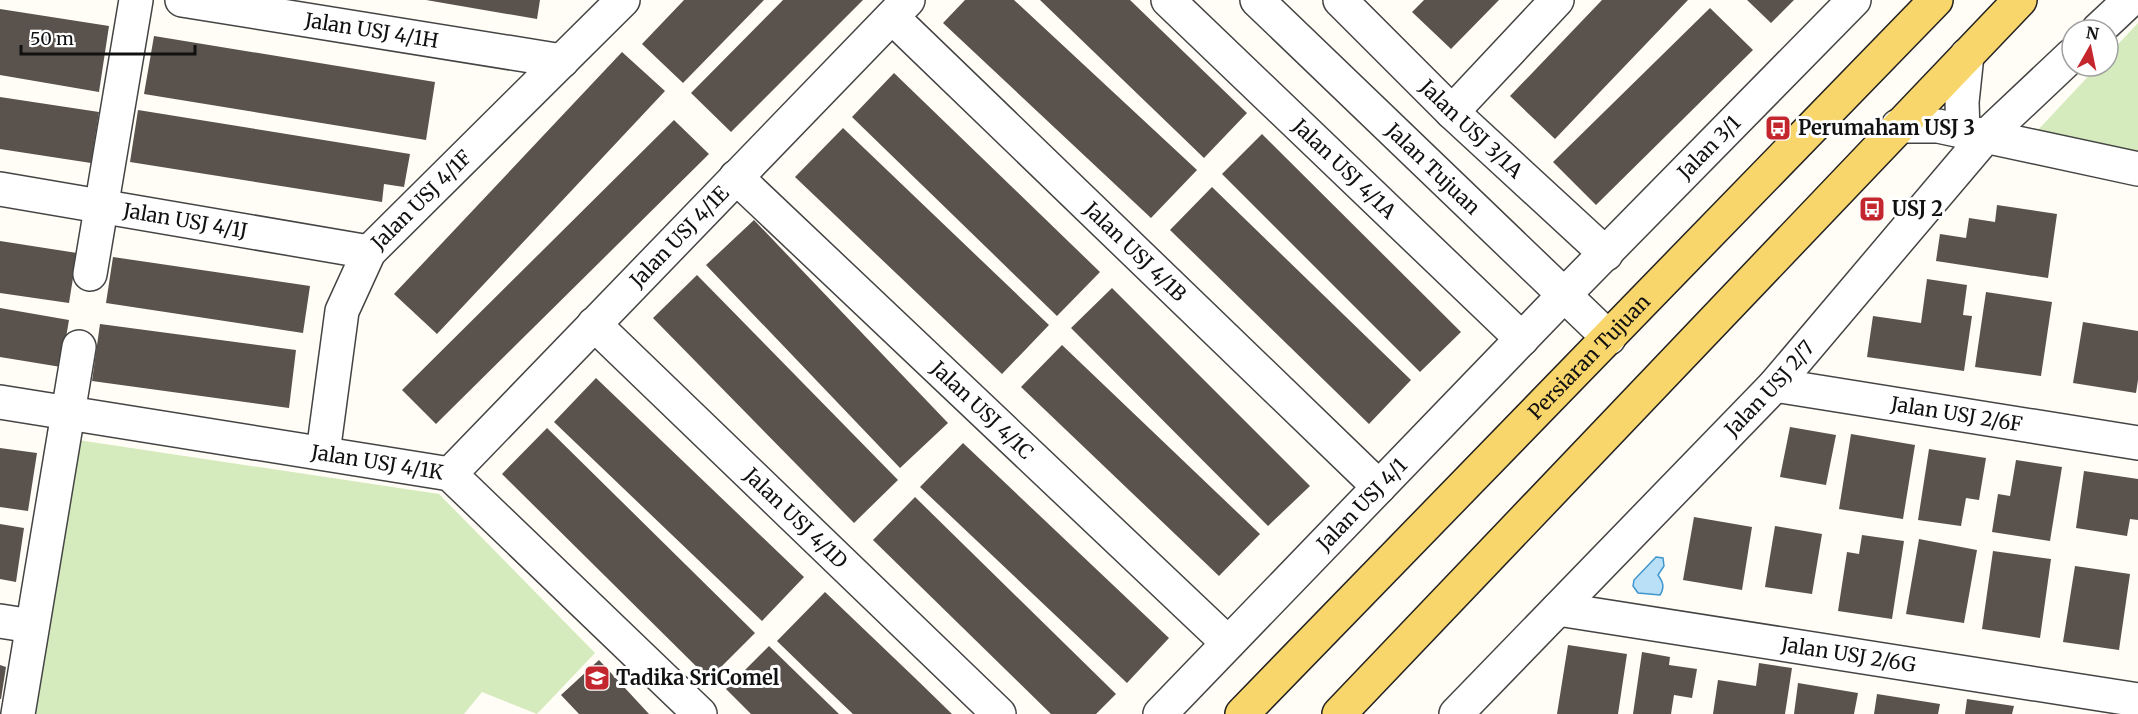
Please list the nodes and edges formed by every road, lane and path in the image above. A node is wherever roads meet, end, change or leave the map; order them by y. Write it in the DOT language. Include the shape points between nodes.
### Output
graph roads {
  1 [pos="136,0"];
  2 [pos="182,0"];
  3 [pos="623,0"];
  4 [pos="1168,0"];
  5 [pos="1257,0"];
  6 [pos="1340,0"];
  7 [pos="1557,0"];
  8 [pos="1854,0"];
  9 [pos="1936,0"];
  10 [pos="2020,0"];
  11 [pos="2130,0"];
  12 [pos="900,8"];
  13 [pos="2111,18"];
  14 [pos="1966,55"];
  15 [pos="562,61"];
  16 [pos="2060,65"];
  17 [pos="1452,112"];
  18 [pos="1898,126"];
  19 [pos="1974,134"];
  20 [pos="2138,169"];
  21 [pos="736,177"];
  22 [pos="0,189"];
  23 [pos="102,207"];
  24 [pos="369,252"];
  25 [pos="1606,254"];
  26 [pos="90,274"];
  27 [pos="1565,294"];
  28 [pos="594,324"];
  29 [pos="1609,338"];
  30 [pos="1522,339"];
  31 [pos="79,347"];
  32 [pos="1775,385"];
  33 [pos="0,402"];
  34 [pos="68,413"];
  35 [pos="2138,443"];
  36 [pos="323,453"];
  37 [pos="450,474"];
  38 [pos="1379,487"];
  39 [pos="1558,609"];
  40 [pos="0,621"];
  41 [pos="33,626"];
  42 [pos="1228,643"];
  43 [pos="2138,700"];
  44 [pos="18,714"];
  45 [pos="700,714"];
  46 [pos="999,714"];
  47 [pos="1160,714"];
  48 [pos="1242,714"];
  49 [pos="1339,714"];
  50 [pos="1456,714"];
  1 -- 23 [label="street"];
  2 -- 15 [label="street, Jalan USJ 4/1H"];
  3 -- 15 [label="street, Jalan USJ 4/1F"];
  4 -- 30 [label="street, Jalan USJ 4/1A"];
  5 -- 27 [label="street, Jalan Tujuan"];
  6 -- 17 [label="street, Jalan USJ 3/1A"];
  7 -- 17 [label="street"];
  8 -- 25 [label="street, Jalan 3/1"];
  9 -- 29 [label="main road, Persiaran Tujuan"];
  10 -- 14 [label="main road"];
  11 -- 13 [label="street"];
  12 -- 21 [label="street, Jalan USJ 4/1E"];
  12 -- 38 [label="street, Jalan USJ 4/1B"];
  14 -- 18 [label="main road"];
  14 -- 19 [label="street" via="1962,102"];
  15 -- 24 [label="street, Jalan USJ 4/1F"];
  16 -- 19 [label="street, Jalan USJ 2/7"];
  17 -- 25 [label="street, Jalan USJ 3/1A"];
  18 -- 19 [label="street" via="1938,126"];
  18 -- 49 [label="main road"];
  19 -- 20 [label="street"];
  19 -- 32 [label="street, Jalan USJ 2/7"];
  21 -- 28 [label="street, Jalan USJ 4/1E"];
  21 -- 42 [label="street, Jalan USJ 4/1C"];
  22 -- 23 [label="street, Jalan USJ 4/1J"];
  23 -- 24 [label="street, Jalan USJ 4/1J"];
  23 -- 26 [label="street"];
  24 -- 36 [label="street, Jalan USJ 4/1F" via="342,311"];
  25 -- 27 [label="street, Jalan 3/1"];
  27 -- 29 [label="street, Jalan Tujuan"];
  27 -- 30 [label="street, Jalan USJ 4/1"];
  28 -- 37 [label="street, Jalan USJ 4/1E"];
  28 -- 46 [label="street, Jalan USJ 4/1D"];
  29 -- 48 [label="main road, Persiaran Tujuan"];
  30 -- 38 [label="street, Jalan USJ 4/1"];
  31 -- 34 [label="street"];
  32 -- 35 [label="street, Jalan USJ 2/6F"];
  32 -- 39 [label="street, Jalan USJ 2/7"];
  33 -- 34 [label="street, Jalan USJ 4/1K"];
  34 -- 36 [label="street, Jalan USJ 4/1K"];
  34 -- 41 [label="street"];
  36 -- 37 [label="street, Jalan USJ 4/1K"];
  37 -- 45 [label="street, Jalan USJ 4/1K"];
  38 -- 42 [label="street, Jalan USJ 4/1"];
  39 -- 43 [label="street, Jalan USJ 2/6G"];
  39 -- 50 [label="street, Jalan USJ 2/7"];
  40 -- 41 [label="street"];
  41 -- 44 [label="street"];
  42 -- 47 [label="street, Jalan USJ 4/1"];
}
